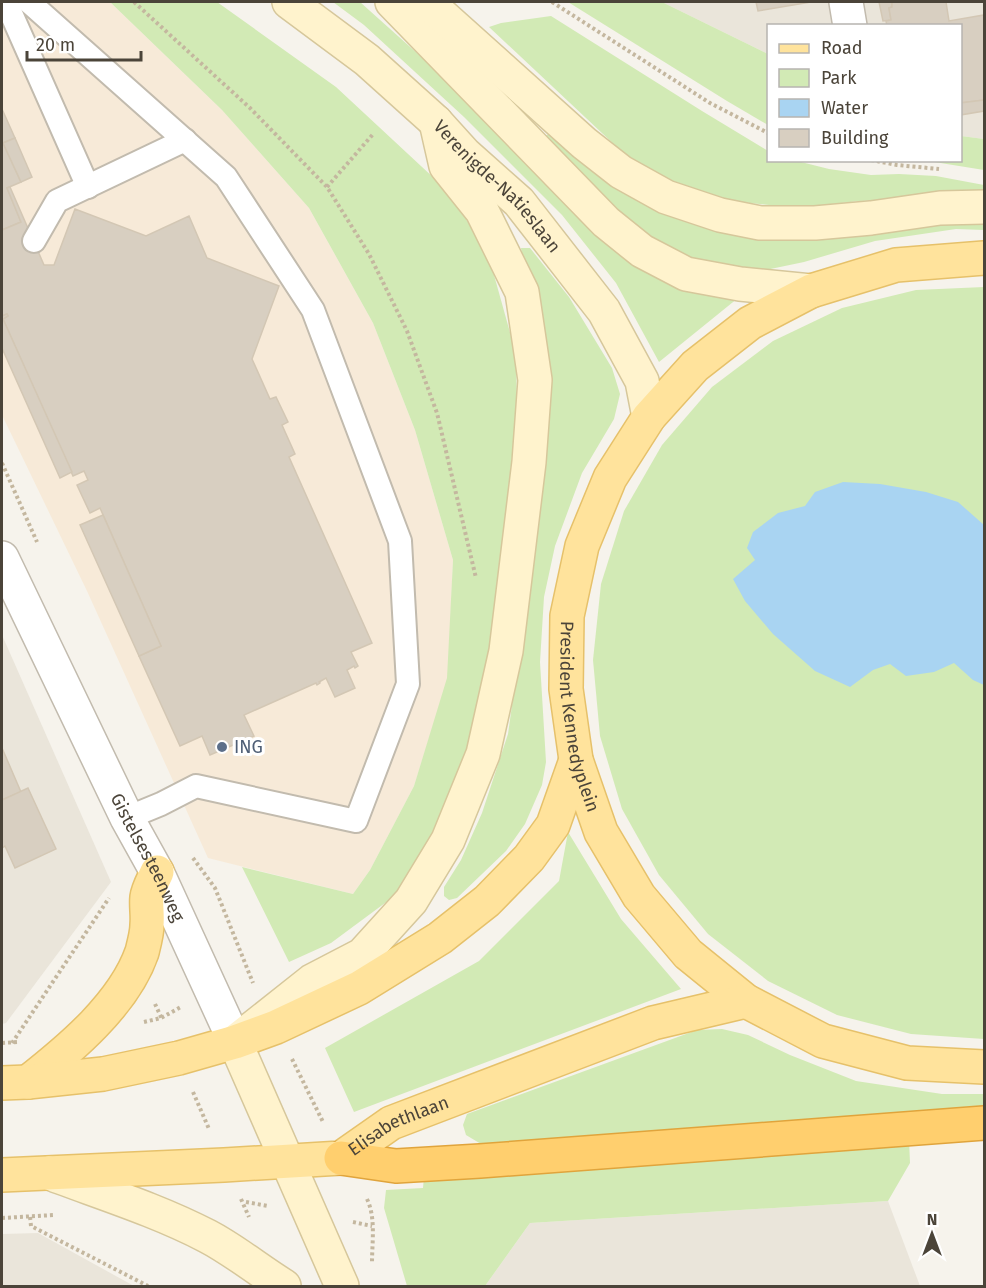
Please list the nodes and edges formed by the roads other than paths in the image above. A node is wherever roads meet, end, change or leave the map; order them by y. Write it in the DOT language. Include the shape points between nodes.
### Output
graph roads {
  1 [pos="6,2"];
  2 [pos="29,2"];
  3 [pos="289,2"];
  4 [pos="392,2"];
  5 [pos="427,2"];
  6 [pos="846,2"];
  7 [pos="850,24"];
  8 [pos="436,122"];
  9 [pos="184,140"];
  10 [pos="88,187"];
  11 [pos="984,207"];
  12 [pos="34,241"];
  13 [pos="984,258"];
  14 [pos="811,291"];
  15 [pos="649,417"];
  16 [pos="2,558"];
  17 [pos="576,760"];
  18 [pos="127,818"];
  19 [pos="157,872"];
  20 [pos="746,1001"];
  21 [pos="273,1021"];
  22 [pos="235,1042"];
  23 [pos="984,1068"];
  24 [pos="15,1082"];
  25 [pos="984,1123"];
  26 [pos="341,1158"];
  27 [pos="288,1161"];
  28 [pos="49,1173"];
  29 [pos="2,1175"];
  30 [pos="284,1287"];
  31 [pos="342,1287"];
  1 -- 10 [label="lane"];
  2 -- 9 [label="lane"];
  3 -- 8 [label="main road, Verenigde-Natieslaan" via="367,60"];
  4 -- 14 [label="main road" via="606,222 642,251 686,274"];
  5 -- 11 [label="main road" via="584,143 621,172 666,197 760,223 815,224 940,208"];
  6 -- 7 [label="street"];
  8 -- 15 [label="main road, Verenigde-Natieslaan" via="519,202 604,311 642,381"];
  8 -- 21 [label="main road" via="446,166 482,211 522,292 535,380 506,651 483,754 447,840 411,902 362,955 312,981"];
  9 -- 10 [label="lane"];
  9 -- 18 [label="lane" via="226,177 313,310 400,540 408,684 356,821 196,786"];
  10 -- 12 [label="lane" via="57,201"];
  13 -- 14 [label="main road, President Kennedyplein" via="896,265"];
  14 -- 15 [label="main road, President Kennedyplein" via="750,323 695,366"];
  15 -- 17 [label="main road, President Kennedyplein" via="610,478 582,546 567,616 566,689"];
  16 -- 18 [label="street, Gistelsesteenweg"];
  17 -- 20 [label="main road, President Kennedyplein" via="601,832 639,896 688,954"];
  17 -- 21 [label="main road" via="553,825 529,858 487,901 440,938 359,988"];
  18 -- 19 [label="street, Gistelsesteenweg"];
  19 -- 22 [label="street, Gistelsesteenweg"];
  19 -- 24 [label="main road" via="147,895 142,950 120,995 62,1055"];
  20 -- 23 [label="main road, President Kennedyplein" via="823,1041 907,1064"];
  20 -- 26 [label="main road, Elisabethlaan" via="653,1023 391,1123"];
  21 -- 22 [label="main road"];
  22 -- 24 [label="main road" via="103,1074"];
  22 -- 27 [label="main road, Gistelsesteenweg"];
  25 -- 26 [label="highway" via="396,1166"];
  26 -- 27 [label="main road, Elisabethlaan"];
  27 -- 28 [label="main road, Elisabethlaan"];
  27 -- 31 [label="main road, Gistelsesteenweg"];
  28 -- 29 [label="main road, Elisabethlaan"];
  28 -- 30 [label="main road" via="206,1236"];
}
